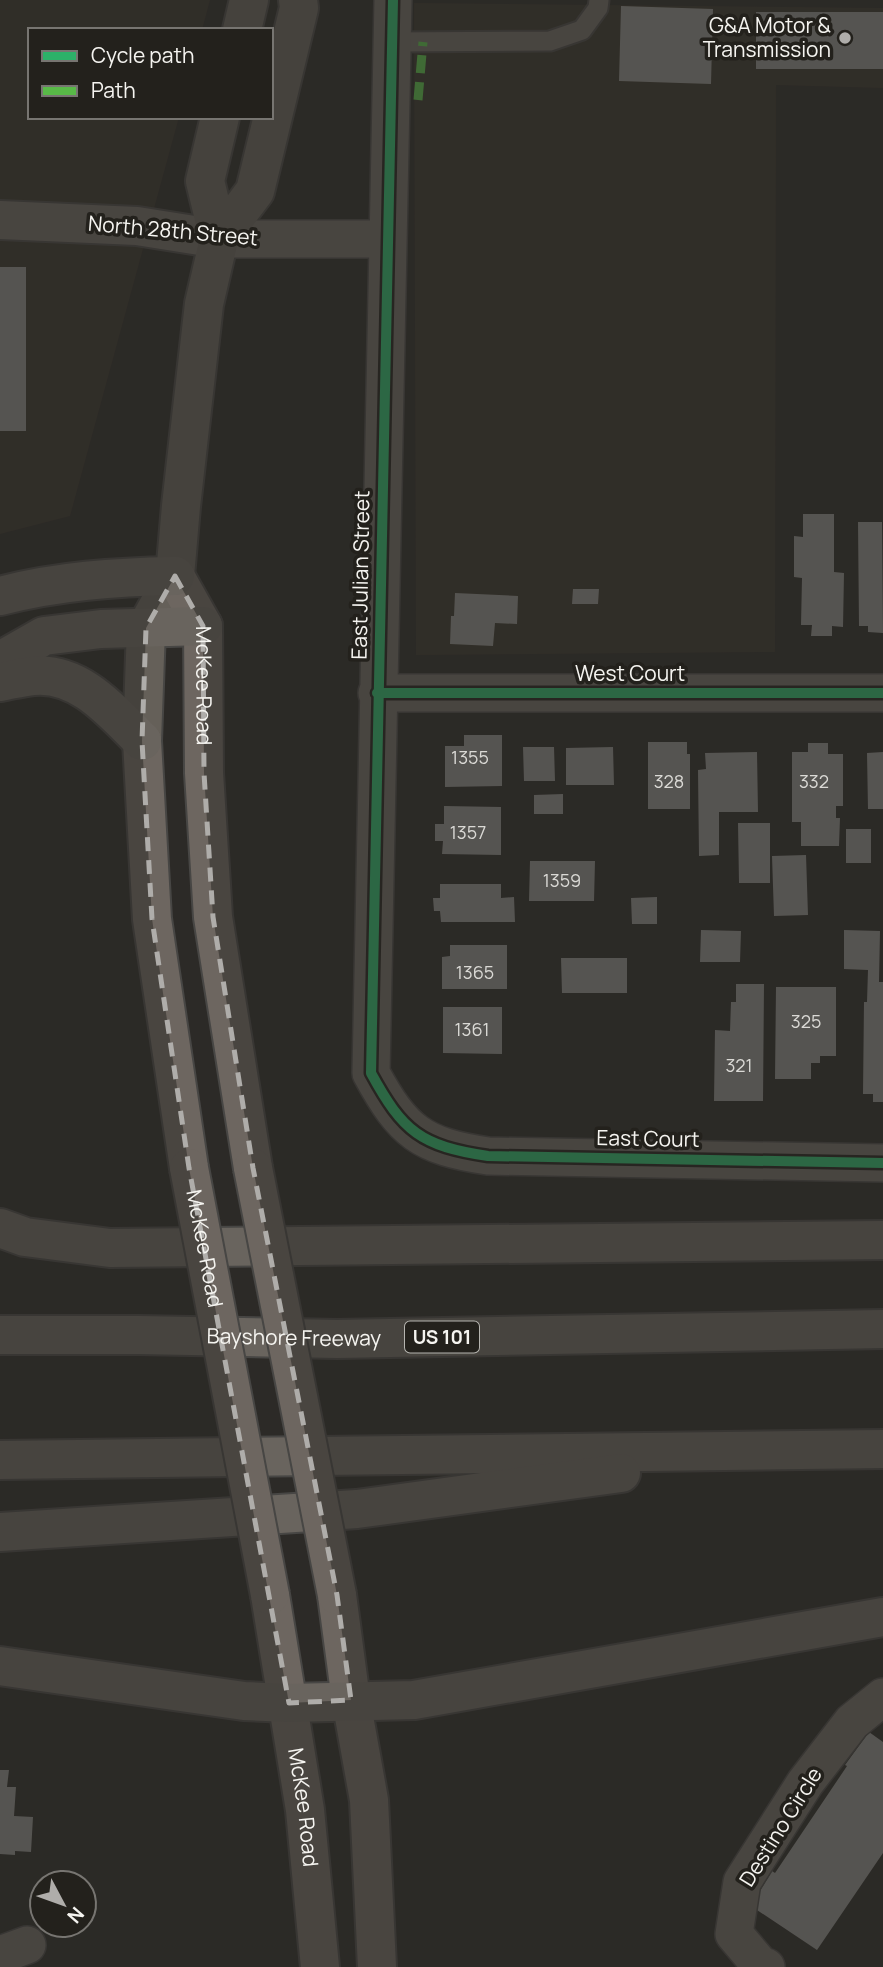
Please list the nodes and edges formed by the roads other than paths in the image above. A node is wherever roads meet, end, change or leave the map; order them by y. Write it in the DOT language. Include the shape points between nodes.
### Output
graph roads {
  1 [pos="249,0"];
  2 [pos="298,0"];
  3 [pos="393,0"];
  4 [pos="599,0"];
  5 [pos="242,28"];
  6 [pos="392,42"];
  7 [pos="273,116"];
  8 [pos="220,119"];
  9 [pos="272,119"];
  10 [pos="0,220"];
  11 [pos="219,239"];
  12 [pos="387,239"];
  13 [pos="175,576"];
  14 [pos="0,596"];
  15 [pos="203,626"];
  16 [pos="145,628"];
  17 [pos="0,661"];
  18 [pos="0,682"];
  19 [pos="377,693"];
  20 [pos="883,693"];
  21 [pos="142,741"];
  22 [pos="416,1135"];
  23 [pos="883,1163"];
  24 [pos="0,1228"];
  25 [pos="883,1240"];
  26 [pos="883,1329"];
  27 [pos="0,1335"];
  28 [pos="883,1449"];
  29 [pos="783,1451"];
  30 [pos="0,1460"];
  31 [pos="0,1532"];
  32 [pos="883,1617"];
  33 [pos="0,1666"];
  34 [pos="883,1697"];
  35 [pos="351,1700"];
  36 [pos="289,1703"];
  37 [pos="320,1967"];
  38 [pos="377,1967"];
  39 [pos="766,1967"];
  1 -- 5 [label="main road"];
  2 -- 7 [label="main road, McKee Road"];
  3 -- 6 [label="street, East Julian Street"];
  4 -- 6 [label="lane" via="582,30 550,41"];
  6 -- 12 [label="street, East Julian Street"];
  8 -- 11 [label="main road, McKee Road" via="205,181"];
  9 -- 11 [label="main road, McKee Road" via="255,191"];
  10 -- 11 [label="street, North 28th Street" via="137,226"];
  11 -- 12 [label="street, North 28th Street"];
  11 -- 13 [label="main road, McKee Road" via="197,357"];
  12 -- 19 [label="street, East Julian Street"];
  13 -- 14 [label="highway" via="101,578"];
  13 -- 15 [label="main road, McKee Road"];
  13 -- 16 [label="main road, McKee Road"];
  15 -- 16 [label="highway"];
  15 -- 35 [label="main road, McKee Road, bridge" via="204,773 214,917 253,1168 337,1595"];
  16 -- 17 [label="highway" via="44,636"];
  16 -- 21 [label="main road, McKee Road"];
  18 -- 21 [label="highway" via="35,675 65,679 99,699"];
  19 -- 20 [label="street, West Court"];
  19 -- 22 [label="street, East Julian Street" via="371,1073 388,1104"];
  21 -- 36 [label="main road, McKee Road, bridge" via="152,919 189,1168"];
  22 -- 23 [label="street, East Court" via="454,1151 488,1156"];
  24 -- 25 [label="highway" via="25,1237 110,1248"];
  26 -- 27 [label="highway, Bayshore Freeway / US 101" via="337,1339"];
  28 -- 29 [label="highway"];
  29 -- 30 [label="highway"];
  29 -- 31 [label="highway" via="357,1509"];
  32 -- 35 [label="highway" via="415,1700"];
  33 -- 36 [label="highway" via="244,1701"];
  34 -- 39 [label="street, Destino Circle" via="852,1721 805,1783 742,1882 734,1934"];
  35 -- 36 [label="highway"];
  35 -- 38 [label="main road, McKee Road" via="369,1800"];
  36 -- 37 [label="main road, McKee Road"];
}
